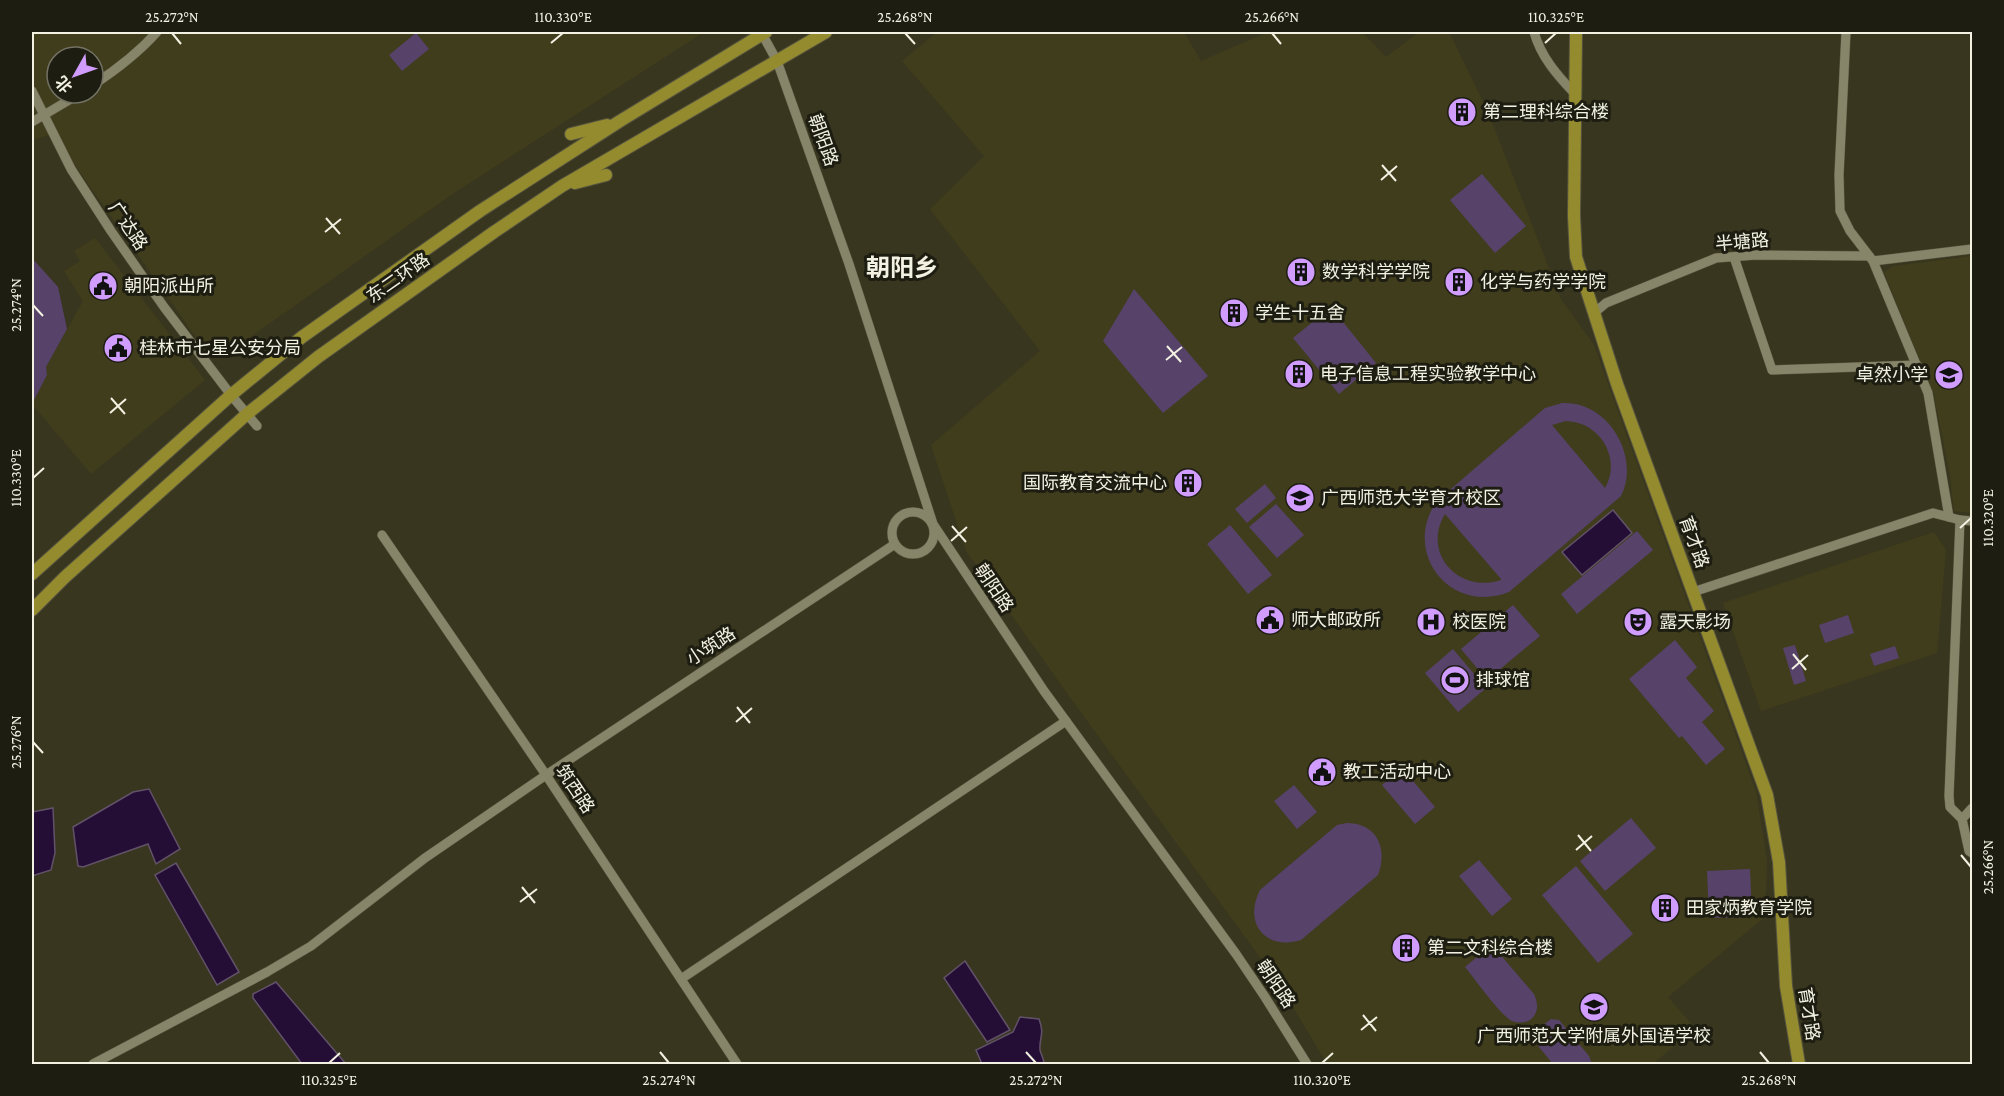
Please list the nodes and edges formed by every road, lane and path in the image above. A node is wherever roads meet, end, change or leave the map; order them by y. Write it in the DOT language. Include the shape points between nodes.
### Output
graph roads {
  1 [pos="158,32"];
  2 [pos="763,32"];
  3 [pos="826,32"];
  4 [pos="1534,32"];
  5 [pos="1576,32"];
  6 [pos="1846,32"];
  7 [pos="777,61"];
  8 [pos="105,76"];
  9 [pos="32,91"];
  10 [pos="1575,94"];
  11 [pos="61,105"];
  12 [pos="38,119"];
  13 [pos="620,121"];
  14 [pos="571,134"];
  15 [pos="606,175"];
  16 [pos="562,186"];
  17 [pos="1972,249"];
  18 [pos="1734,257"];
  19 [pos="1871,259"];
  20 [pos="1594,313"];
  21 [pos="1917,365"];
  22 [pos="231,395"];
  23 [pos="247,414"];
  24 [pos="257,426"];
  25 [pos="1949,517"];
  26 [pos="1960,520"];
  27 [pos="1972,521"];
  28 [pos="933,524"];
  29 [pos="382,535"];
  30 [pos="895,544"];
  31 [pos="32,574"];
  32 [pos="1693,592"];
  33 [pos="32,610"];
  34 [pos="1066,721"];
  35 [pos="546,775"];
  36 [pos="1972,808"];
  37 [pos="1962,819"];
  38 [pos="1972,853"];
  39 [pos="681,979"];
  40 [pos="93,1065"];
  41 [pos="737,1065"];
  42 [pos="1307,1065"];
  43 [pos="1798,1065"];
  1 -- 8 [label="street"];
  2 -- 7 [label="street, 朝阳路"];
  2 -- 13 [label="main road, 东二环路"];
  3 -- 7 [label="main road, 东二环路"];
  4 -- 10 [label="street" via="1554,72"];
  5 -- 10 [label="main road, 育才路"];
  6 -- 19 [label="street" via="1840,211"];
  7 -- 16 [label="main road, 东二环路"];
  7 -- 28 [label="street, 朝阳路" via="849,264"];
  9 -- 12 [label="street, 广达路"];
  10 -- 20 [label="main road, 育才路" via="1574,237 1576,257"];
  11 -- 12 [label="street"];
  12 -- 22 [label="street, 广达路" via="164,307"];
  13 -- 14 [label="main road"];
  13 -- 22 [label="main road, 东二环路" via="452,230 302,337"];
  15 -- 16 [label="main road"];
  16 -- 23 [label="main road, 东二环路" via="391,304"];
  17 -- 19 [label="street, 半塘路"];
  18 -- 19 [label="street, 半塘路"];
  18 -- 20 [label="street, 半塘路" via="1716,258 1605,303"];
  18 -- 21 [label="street" via="1772,370"];
  19 -- 21 [label="street"];
  20 -- 32 [label="main road, 育才路"];
  21 -- 25 [label="street" via="1928,393"];
  22 -- 23 [label="street, 广达路"];
  22 -- 31 [label="main road, 东二环路"];
  23 -- 24 [label="street, 广达路"];
  23 -- 33 [label="main road, 东二环路"];
  25 -- 26 [label="street"];
  25 -- 32 [label="street" via="1933,513"];
  26 -- 27 [label="street"];
  26 -- 37 [label="street" via="1949,796 1950,807"];
  28 -- 30 [label="street" via="934,539 920,554 906,554"];
  28 -- 30 [label="street" via="917,512 903,514 891,531"];
  28 -- 34 [label="street, 朝阳路"];
  29 -- 35 [label="street, 筑西路"];
  30 -- 35 [label="street, 小筑路"];
  32 -- 43 [label="main road, 育才路" via="1767,795 1779,861 1786,986"];
  34 -- 39 [label="street"];
  34 -- 42 [label="street, 朝阳路" via="1236,954"];
  35 -- 39 [label="street, 筑西路"];
  35 -- 40 [label="street, 小筑路" via="425,858 311,946"];
  36 -- 37 [label="street"];
  37 -- 38 [label="street"];
  39 -- 41 [label="street, 筑西路"];
}
